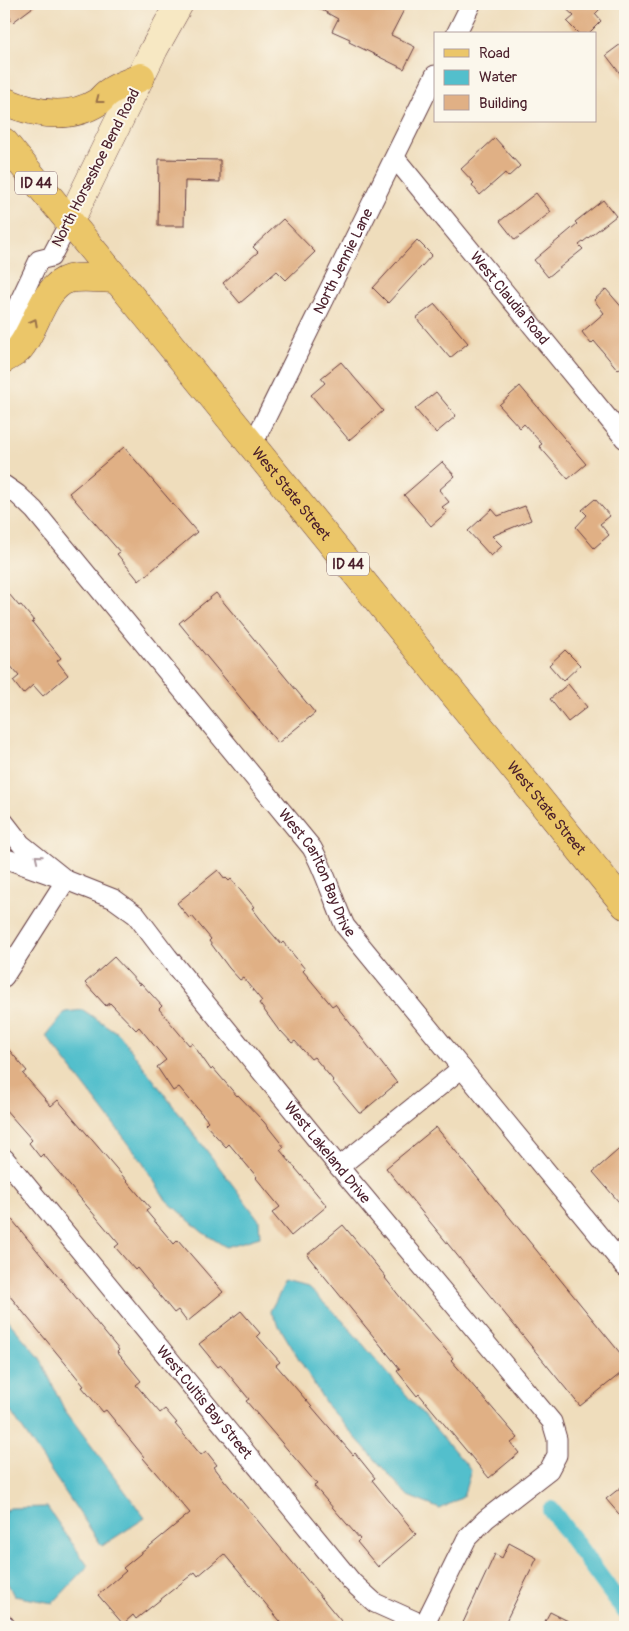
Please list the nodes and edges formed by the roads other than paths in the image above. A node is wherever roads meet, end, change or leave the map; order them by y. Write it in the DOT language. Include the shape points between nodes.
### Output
graph roads {
  1 [pos="179,4"];
  2 [pos="471,4"];
  3 [pos="457,32"];
  4 [pos="141,77"];
  5 [pos="434,78"];
  6 [pos="4,101"];
  7 [pos="4,142"];
  8 [pos="395,158"];
  9 [pos="69,222"];
  10 [pos="116,279"];
  11 [pos="4,354"];
  12 [pos="4,359"];
  13 [pos="625,438"];
  14 [pos="252,446"];
  15 [pos="4,485"];
  16 [pos="4,822"];
  17 [pos="4,858"];
  18 [pos="66,880"];
  19 [pos="625,905"];
  20 [pos="4,977"];
  21 [pos="462,1068"];
  22 [pos="4,1158"];
  23 [pos="339,1167"];
  24 [pos="625,1267"];
  25 [pos="424,1626"];
  1 -- 4 [label="street, North Horseshoe Bend Road"];
  2 -- 3 [label="street"];
  4 -- 6 [label="main road, one-way" via="109,92 99,102 65,114 42,114"];
  4 -- 9 [label="street, North Horseshoe Bend Road"];
  5 -- 8 [label="street, North Jennie Lane"];
  7 -- 9 [label="main road, ID 44"];
  8 -- 13 [label="street, West Claudia Road"];
  8 -- 14 [label="street, North Jennie Lane"];
  9 -- 10 [label="main road, West State Street / ID 44"];
  9 -- 11 [label="street, North Horseshoe Bend Road" via="51,257 39,260 12,315"];
  12 -- 10 [label="main road, one-way" via="21,347 57,285 76,278"];
  10 -- 14 [label="main road, West State Street / ID 44"];
  14 -- 19 [label="main road, West State Street / ID 44"];
  15 -- 21 [label="street, West Carlton Bay Drive" via="34,510 312,848 345,926"];
  18 -- 16 [label="street, West Lakeland Drive, one-way" via="20,844"];
  17 -- 18 [label="street, West Lakeland Drive"];
  18 -- 20 [label="street"];
  18 -- 23 [label="street, West Lakeland Drive" via="114,899 136,915"];
  21 -- 23 [label="street"];
  21 -- 24 [label="street, West Carlton Bay Drive"];
  22 -- 25 [label="street, West Cultis Bay Street" via="352,1582 375,1603"];
  23 -- 25 [label="street, West Lakeland Drive" via="552,1422 557,1439 557,1455 549,1470 467,1538"];
}
